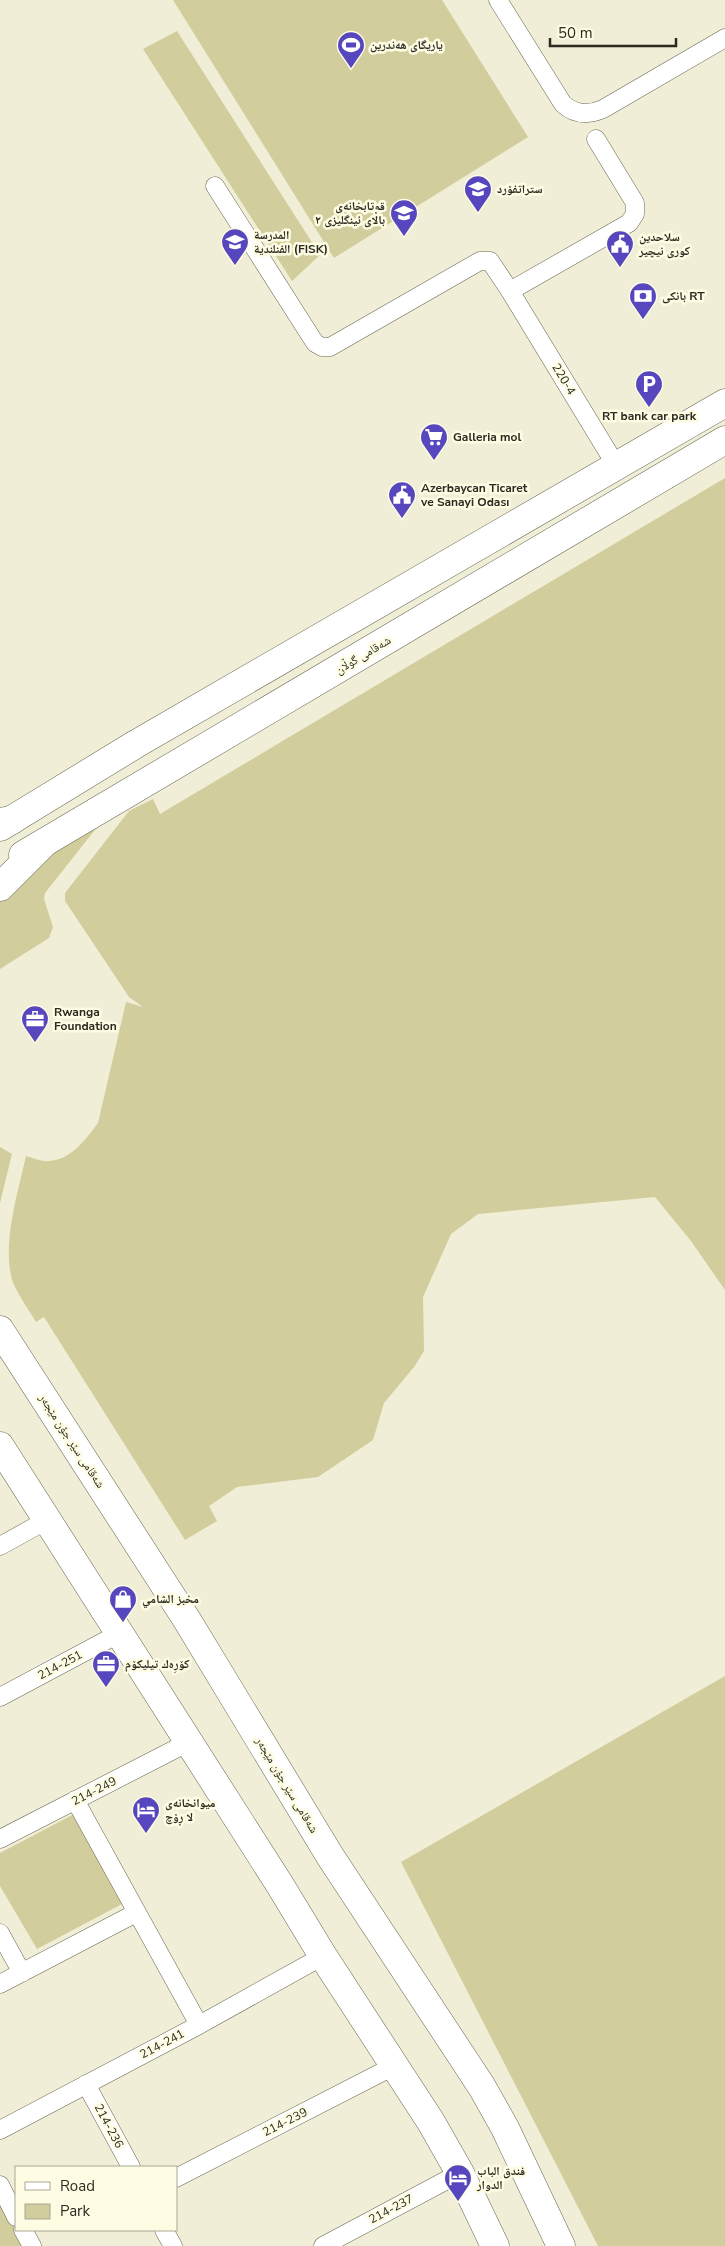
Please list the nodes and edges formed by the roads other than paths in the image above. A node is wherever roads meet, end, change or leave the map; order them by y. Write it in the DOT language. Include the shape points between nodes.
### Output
graph roads {
  1 [pos="498,0"];
  2 [pos="512,0"];
  3 [pos="725,24"];
  4 [pos="725,38"];
  5 [pos="596,139"];
  6 [pos="214,186"];
  7 [pos="510,291"];
  8 [pos="725,402"];
  9 [pos="725,440"];
  10 [pos="617,467"];
  11 [pos="571,494"];
  12 [pos="589,521"];
  13 [pos="4,823"];
  14 [pos="44,843"];
  15 [pos="0,869"];
  16 [pos="0,887"];
  17 [pos="0,1330"];
  18 [pos="0,1446"];
  19 [pos="47,1520"];
  20 [pos="0,1546"];
  21 [pos="120,1633"];
  22 [pos="0,1697"];
  23 [pos="188,1742"];
  24 [pos="75,1800"];
  25 [pos="0,1839"];
  26 [pos="136,1913"];
  27 [pos="0,1933"];
  28 [pos="323,1956"];
  29 [pos="22,1973"];
  30 [pos="0,1984"];
  31 [pos="199,2025"];
  32 [pos="394,2066"];
  33 [pos="86,2084"];
  34 [pos="0,2130"];
  35 [pos="130,2166"];
  36 [pos="460,2172"];
  37 [pos="178,2177"];
  38 [pos="0,2185"];
  39 [pos="15,2214"];
  40 [pos="24,2231"];
  41 [pos="165,2231"];
  42 [pos="32,2246"];
  43 [pos="173,2246"];
  44 [pos="322,2246"];
  45 [pos="495,2246"];
  46 [pos="561,2246"];
  1 -- 4 [label="street" via="563,104 582,113 603,109"];
  2 -- 3 [label="street" via="569,94 584,102 596,100"];
  5 -- 7 [label="street" via="635,203 636,214 629,223"];
  6 -- 7 [label="street, 220-4" via="315,343 322,347 330,347 483,260 492,263"];
  7 -- 10 [label="street, 220-4"];
  8 -- 10 [label="main road"];
  9 -- 12 [label="main road, شەقامی گوڵان"];
  10 -- 11 [label="main road"];
  11 -- 12 [label="main road" via="563,509 568,519 578,524"];
  11 -- 13 [label="main road"];
  12 -- 14 [label="main road, شەقامی گوڵان"];
  14 -- 15 [label="main road, شەقامی گوڵان"];
  14 -- 16 [label="main road"];
  17 -- 46 [label="main road, شەقامی سێر جۆن مێجەر" via="187,1620 330,1856 482,2087"];
  18 -- 19 [label="main road"];
  19 -- 20 [label="street"];
  19 -- 21 [label="main road"];
  21 -- 22 [label="street, 214-251"];
  21 -- 23 [label="main road"];
  23 -- 24 [label="street, 214-249"];
  23 -- 28 [label="main road"];
  24 -- 25 [label="street, 214-249"];
  24 -- 26 [label="street"];
  26 -- 29 [label="street"];
  26 -- 31 [label="street"];
  27 -- 29 [label="street"];
  28 -- 31 [label="street, 214-241"];
  28 -- 32 [label="main road"];
  29 -- 30 [label="street"];
  31 -- 33 [label="street, 214-241"];
  32 -- 36 [label="main road"];
  32 -- 37 [label="street, 214-239"];
  33 -- 34 [label="street, 214-241"];
  33 -- 35 [label="street, 214-236"];
  36 -- 44 [label="street, 214-237"];
  36 -- 45 [label="main road"];
  38 -- 39 [label="street"];
  40 -- 42 [label="street"];
  41 -- 43 [label="street"];
}
